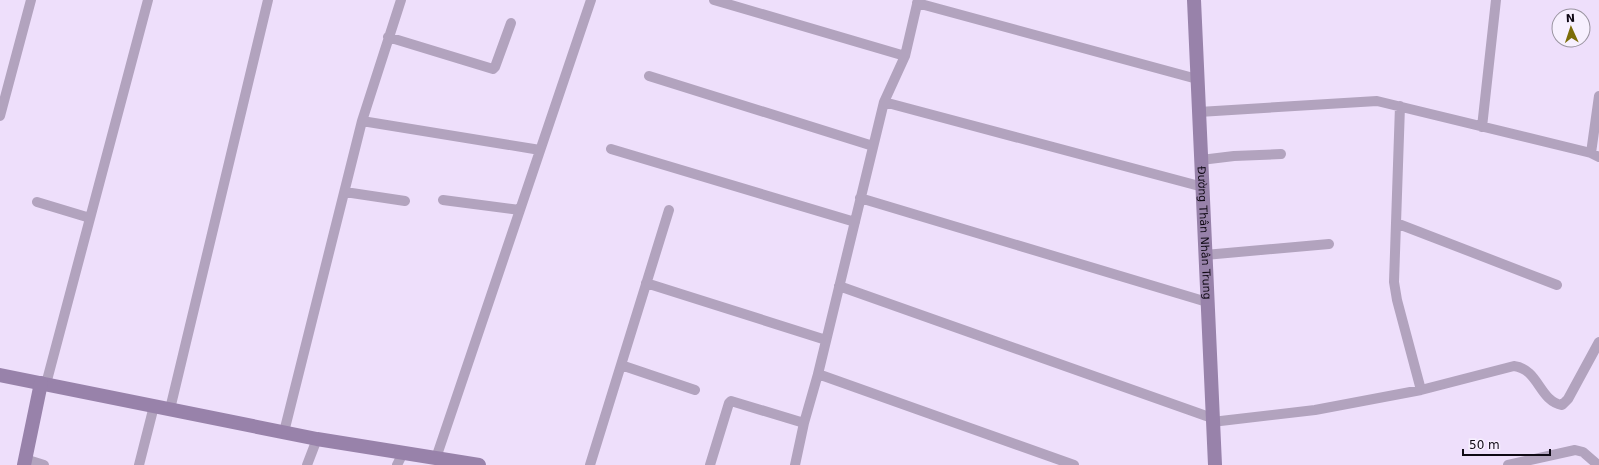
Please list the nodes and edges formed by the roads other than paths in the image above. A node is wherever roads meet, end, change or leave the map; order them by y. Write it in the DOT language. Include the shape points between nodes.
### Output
graph roads {
  1 [pos="31,0"];
  2 [pos="148,0"];
  3 [pos="268,0"];
  4 [pos="401,0"];
  5 [pos="591,0"];
  6 [pos="714,0"];
  7 [pos="1194,0"];
  8 [pos="1496,0"];
  9 [pos="918,1"];
  10 [pos="511,23"];
  11 [pos="388,37"];
  12 [pos="905,56"];
  13 [pos="649,76"];
  14 [pos="1197,79"];
  15 [pos="1599,96"];
  16 [pos="884,102"];
  17 [pos="1400,106"];
  18 [pos="1199,112"];
  19 [pos="0,116"];
  20 [pos="362,121"];
  21 [pos="1482,127"];
  22 [pos="873,146"];
  23 [pos="610,149"];
  24 [pos="540,150"];
  25 [pos="1281,154"];
  26 [pos="1595,155"];
  27 [pos="1201,160"];
  28 [pos="1203,187"];
  29 [pos="345,192"];
  30 [pos="860,198"];
  31 [pos="443,200"];
  32 [pos="405,201"];
  33 [pos="37,202"];
  34 [pos="520,210"];
  35 [pos="669,210"];
  36 [pos="90,218"];
  37 [pos="855,222"];
  38 [pos="1396,224"];
  39 [pos="1328,244"];
  40 [pos="1205,255"];
  41 [pos="646,283"];
  42 [pos="1557,285"];
  43 [pos="839,286"];
  44 [pos="1207,302"];
  45 [pos="826,340"];
  46 [pos="1599,342"];
  47 [pos="620,365"];
  48 [pos="818,374"];
  49 [pos="0,375"];
  50 [pos="44,383"];
  51 [pos="696,390"];
  52 [pos="1421,390"];
  53 [pos="154,406"];
  54 [pos="170,409"];
  55 [pos="1212,420"];
  56 [pos="804,423"];
  57 [pos="284,432"];
  58 [pos="317,439"];
  59 [pos="436,458"];
  60 [pos="400,459"];
  61 [pos="25,462"];
  62 [pos="1594,463"];
  63 [pos="44,465"];
  64 [pos="139,465"];
  65 [pos="307,465"];
  66 [pos="479,465"];
  67 [pos="590,465"];
  68 [pos="710,465"];
  69 [pos="796,465"];
  70 [pos="1074,465"];
  71 [pos="1215,465"];
  72 [pos="1508,465"];
  1 -- 19 [label="street"];
  2 -- 36 [label="street"];
  3 -- 54 [label="street"];
  4 -- 11 [label="street"];
  5 -- 24 [label="street"];
  6 -- 12 [label="street"];
  7 -- 14 [label="street, Đường Thân Nhân Trung"];
  8 -- 21 [label="street"];
  9 -- 12 [label="street"];
  9 -- 14 [label="street"];
  10 -- 11 [label="street" via="493,69"];
  11 -- 20 [label="street"];
  12 -- 16 [label="street"];
  13 -- 22 [label="street"];
  14 -- 18 [label="street, Đường Thân Nhân Trung"];
  15 -- 26 [label="street"];
  16 -- 22 [label="street"];
  16 -- 28 [label="street"];
  17 -- 18 [label="street" via="1377,101"];
  17 -- 21 [label="street"];
  17 -- 38 [label="street"];
  18 -- 27 [label="street, Đường Thân Nhân Trung"];
  20 -- 24 [label="street"];
  20 -- 29 [label="street"];
  21 -- 26 [label="street"];
  22 -- 30 [label="street"];
  23 -- 37 [label="street"];
  24 -- 34 [label="street"];
  25 -- 27 [label="street"];
  27 -- 28 [label="street, Đường Thân Nhân Trung"];
  28 -- 40 [label="street, Đường Thân Nhân Trung"];
  29 -- 32 [label="street"];
  29 -- 57 [label="street"];
  30 -- 37 [label="street"];
  30 -- 44 [label="street"];
  31 -- 34 [label="street"];
  33 -- 36 [label="street"];
  34 -- 59 [label="street"];
  35 -- 41 [label="street"];
  36 -- 50 [label="street"];
  37 -- 43 [label="street"];
  38 -- 42 [label="street"];
  38 -- 52 [label="street" via="1394,282"];
  39 -- 40 [label="street"];
  40 -- 44 [label="street, Đường Thân Nhân Trung"];
  41 -- 45 [label="street"];
  41 -- 47 [label="street"];
  43 -- 45 [label="street"];
  43 -- 55 [label="street"];
  44 -- 55 [label="street, Đường Thân Nhân Trung"];
  45 -- 48 [label="street"];
  46 -- 52 [label="street" via="1568,400 1562,405 1551,401 1525,369 1514,366"];
  47 -- 51 [label="street"];
  47 -- 67 [label="street"];
  48 -- 56 [label="street"];
  48 -- 70 [label="street"];
  49 -- 50 [label="street"];
  50 -- 53 [label="street"];
  50 -- 61 [label="street"];
  52 -- 55 [label="street" via="1315,410"];
  53 -- 54 [label="street"];
  53 -- 64 [label="street"];
  54 -- 57 [label="street"];
  55 -- 71 [label="street, Đường Thân Nhân Trung"];
  56 -- 68 [label="street" via="731,401"];
  56 -- 69 [label="street"];
  57 -- 58 [label="street"];
  58 -- 60 [label="street"];
  58 -- 65 [label="street"];
  59 -- 60 [label="street"];
  59 -- 66 [label="street"];
  61 -- 63 [label="street"];
  62 -- 72 [label="street" via="1583,452 1575,450"];
}
